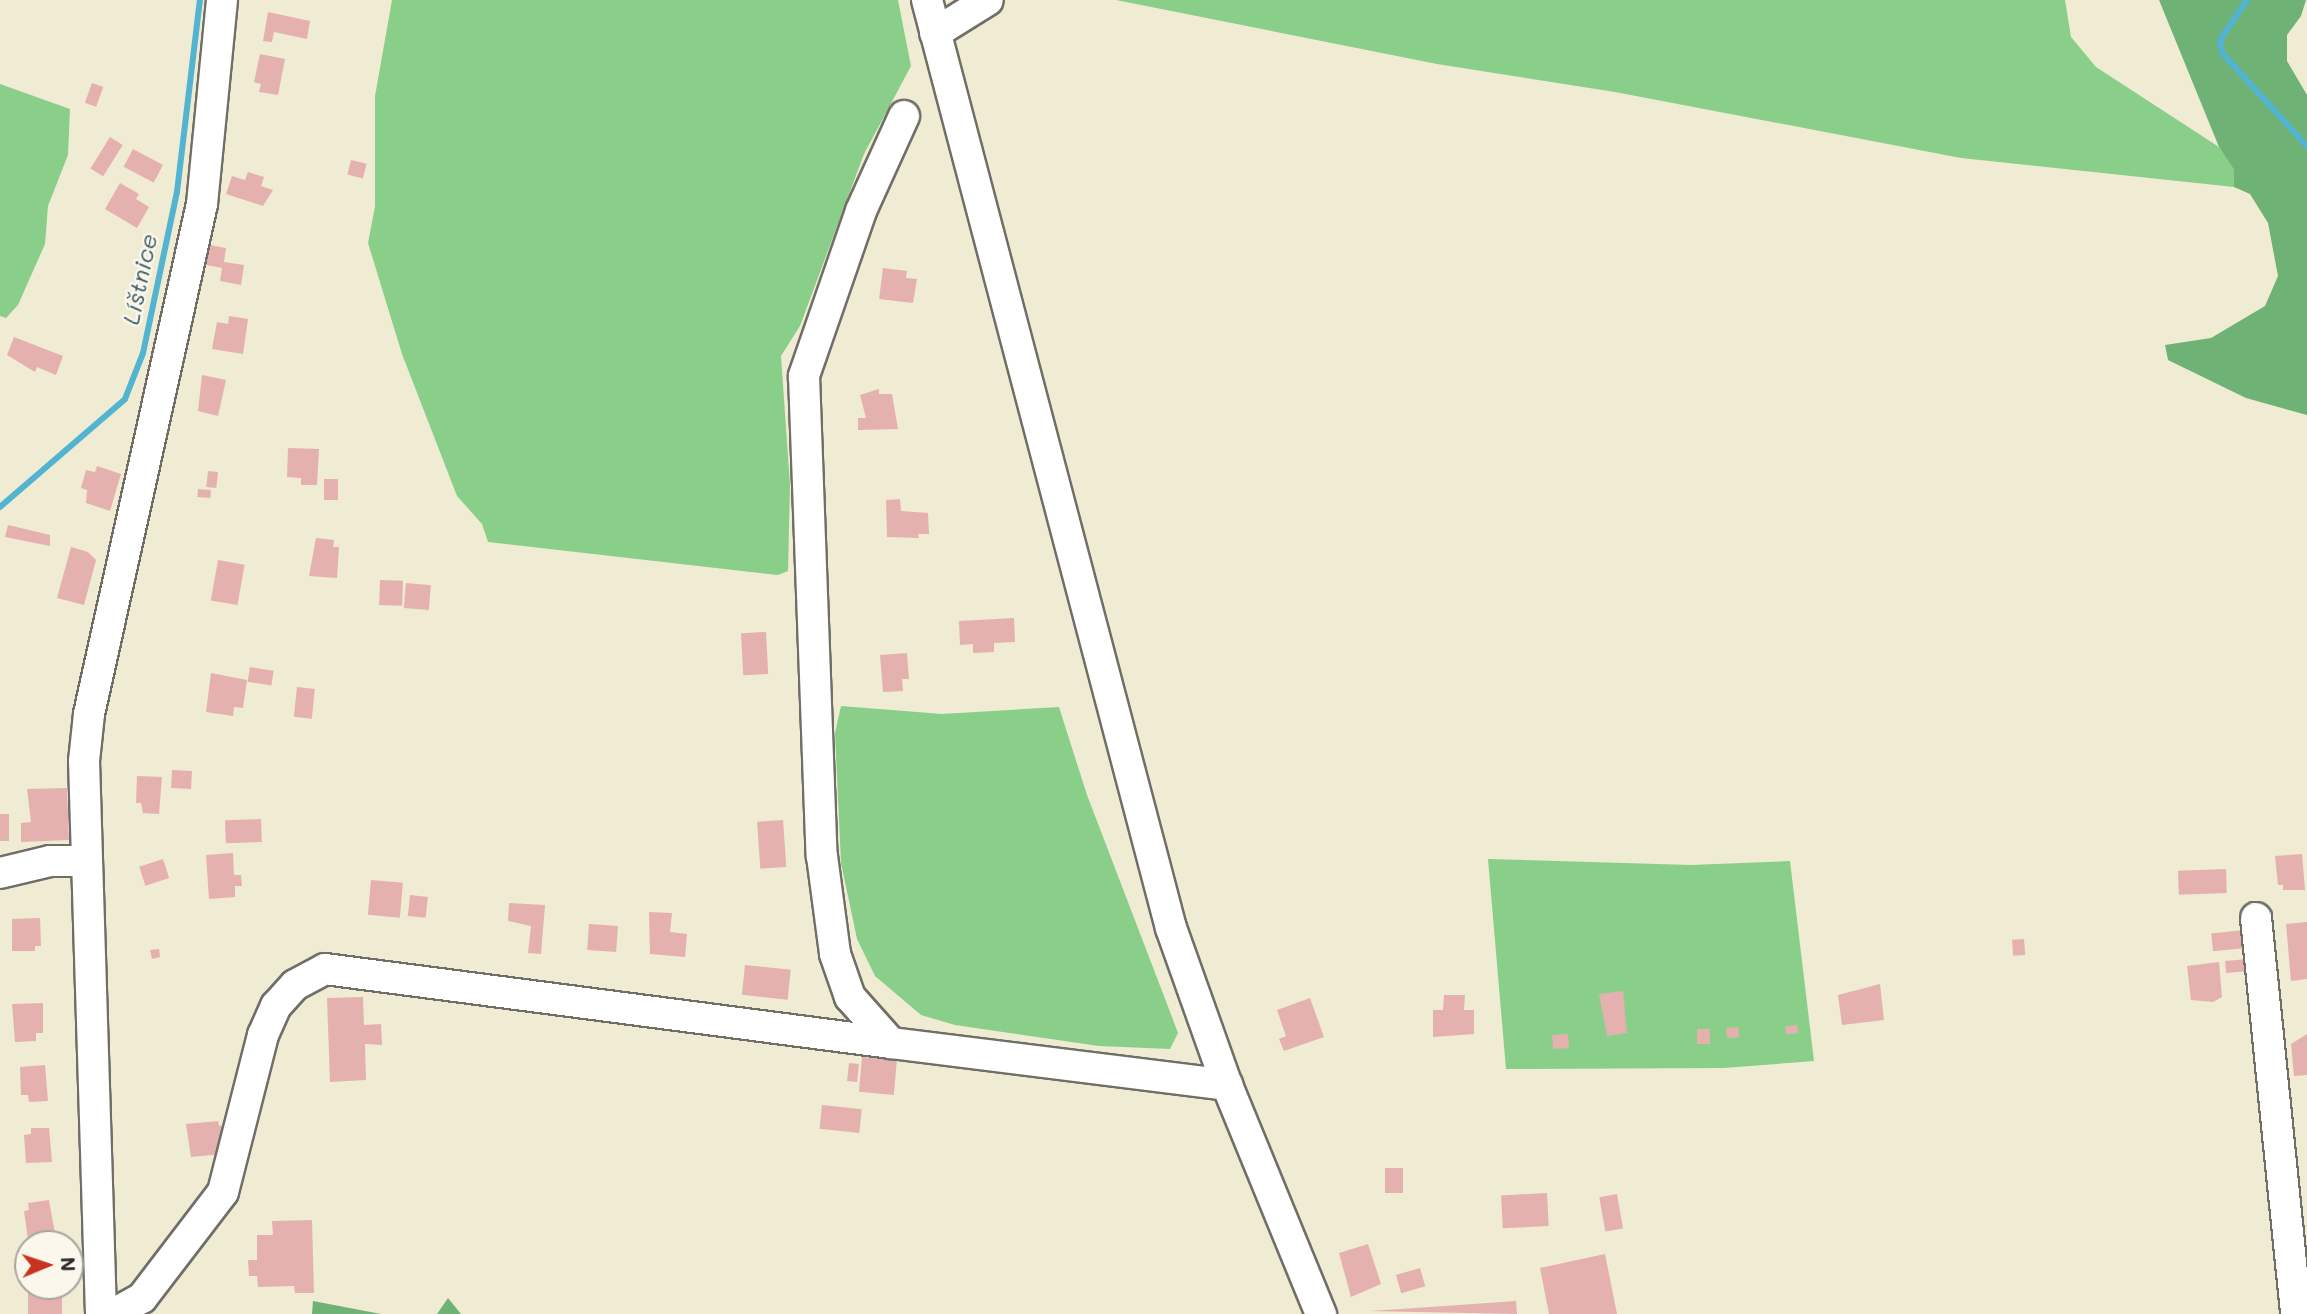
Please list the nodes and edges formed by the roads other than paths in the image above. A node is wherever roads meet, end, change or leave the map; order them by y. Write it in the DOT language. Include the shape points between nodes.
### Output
graph roads {
  1 [pos="222,0"];
  2 [pos="926,0"];
  3 [pos="988,0"];
  4 [pos="935,33"];
  5 [pos="904,116"];
  6 [pos="85,861"];
  7 [pos="0,873"];
  8 [pos="2256,918"];
  9 [pos="891,1042"];
  10 [pos="1227,1085"];
  11 [pos="101,1314"];
  12 [pos="113,1314"];
  13 [pos="1321,1314"];
  14 [pos="2296,1314"];
  1 -- 6 [label="street" via="202,204 89,714 84,761"];
  2 -- 4 [label="street"];
  3 -- 4 [label="street"];
  4 -- 10 [label="street" via="1171,928"];
  5 -- 9 [label="street" via="860,211 804,376 823,869 835,954 850,997"];
  6 -- 7 [label="street" via="50,861"];
  6 -- 11 [label="street"];
  8 -- 14 [label="street"];
  9 -- 10 [label="street"];
  9 -- 12 [label="street" via="325,969 295,985 276,1006 263,1035 223,1192 142,1298"];
  10 -- 13 [label="street"];
}
